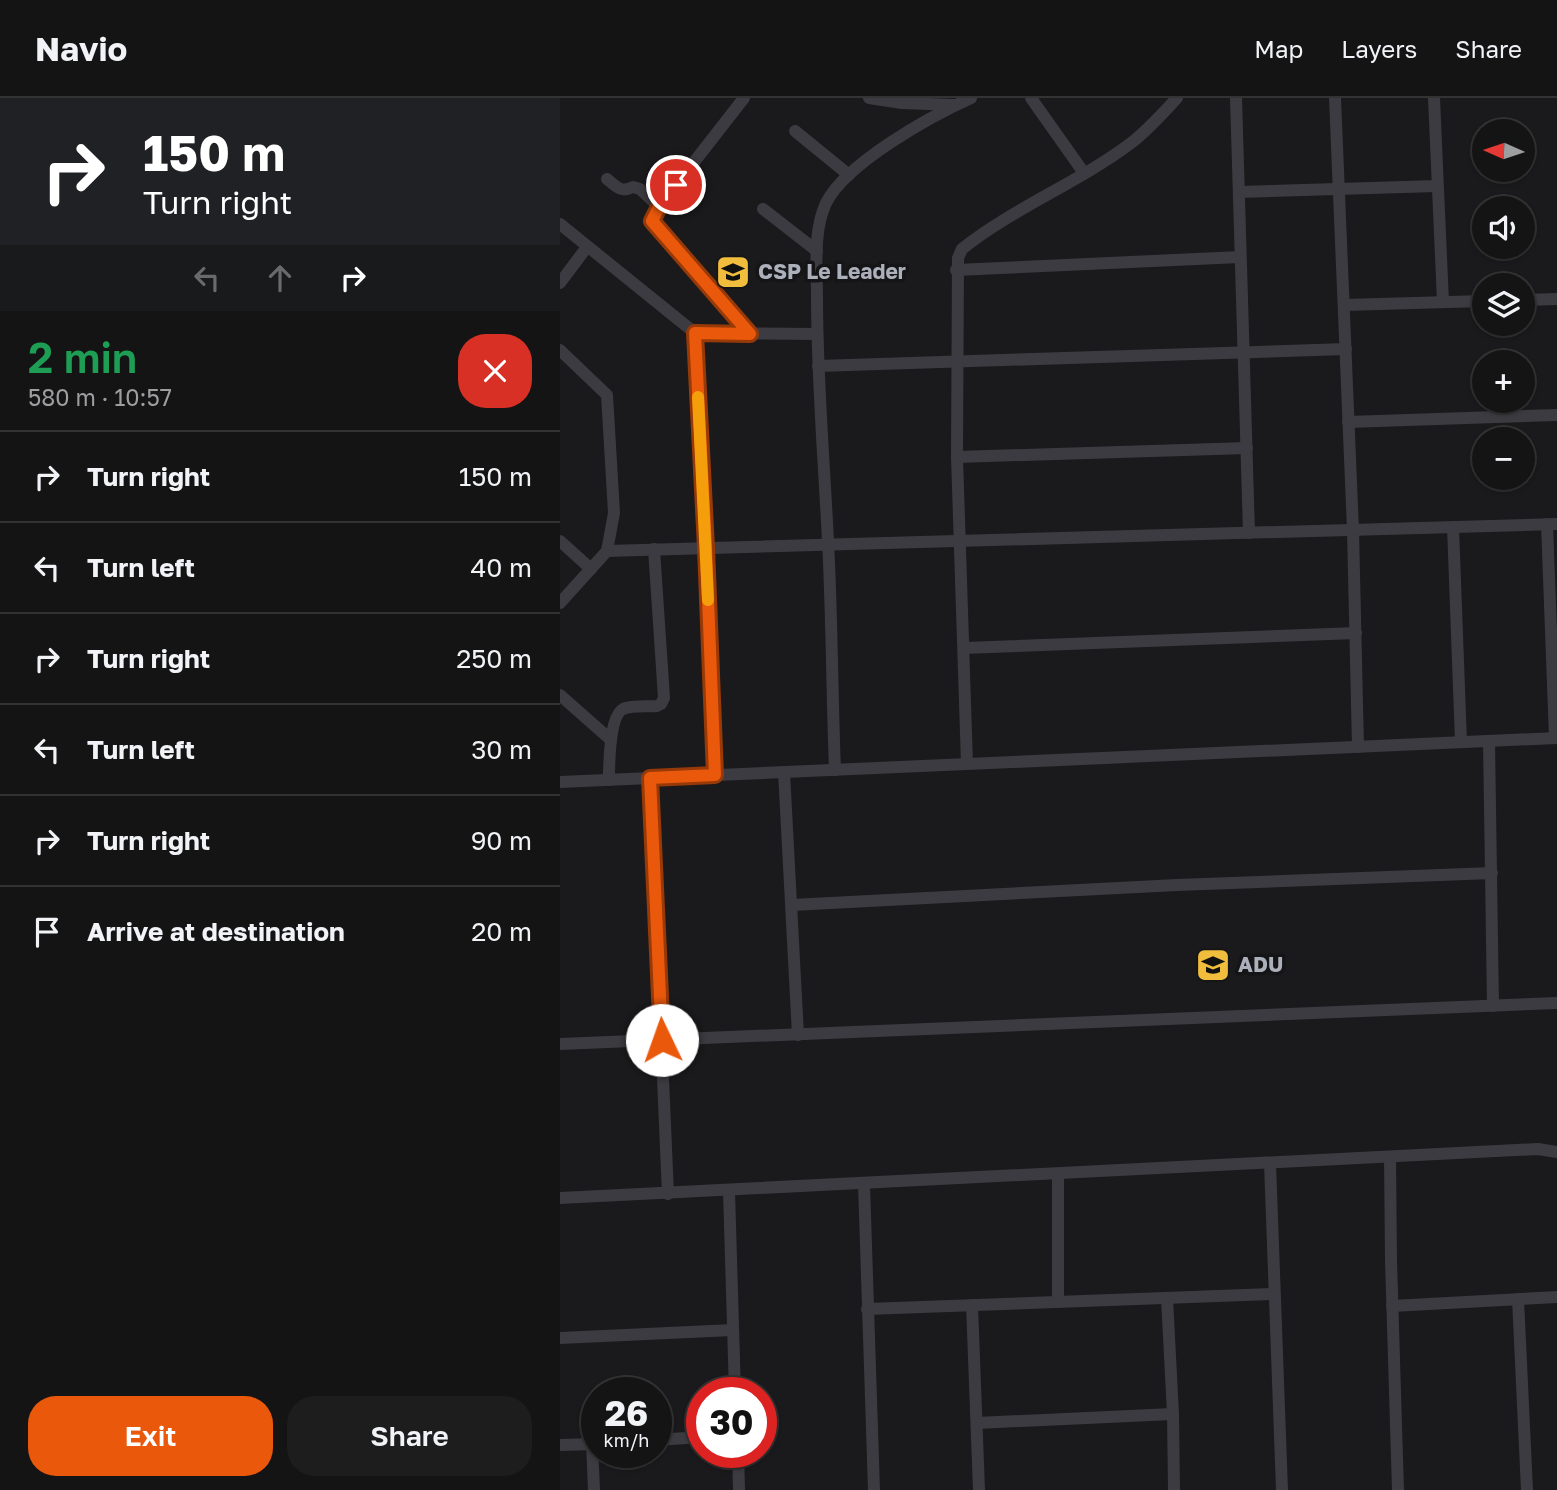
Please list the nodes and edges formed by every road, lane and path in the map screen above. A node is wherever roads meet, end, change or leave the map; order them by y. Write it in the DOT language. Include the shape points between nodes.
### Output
graph roads {
  1 [pos="744,98"];
  2 [pos="869,98"];
  3 [pos="971,98"];
  4 [pos="1031,98"];
  5 [pos="1177,98"];
  6 [pos="1236,98"];
  7 [pos="1335,98"];
  8 [pos="1434,98"];
  9 [pos="956,105"];
  10 [pos="795,131"];
  11 [pos="1084,173"];
  12 [pos="849,174"];
  13 [pos="607,179"];
  14 [pos="1437,186"];
  15 [pos="1339,189"];
  16 [pos="1238,192"];
  17 [pos="659,207"];
  18 [pos="763,209"];
  19 [pos="560,224"];
  20 [pos="587,247"];
  21 [pos="817,251"];
  22 [pos="1240,257"];
  23 [pos="956,270"];
  24 [pos="560,283"];
  25 [pos="1557,299"];
  26 [pos="1535,300"];
  27 [pos="1472,301"];
  28 [pos="1443,302"];
  29 [pos="1344,305"];
  30 [pos="695,333"];
  31 [pos="750,334"];
  32 [pos="817,334"];
  33 [pos="1346,349"];
  34 [pos="560,350"];
  35 [pos="1244,352"];
  36 [pos="956,360"];
  37 [pos="818,366"];
  38 [pos="1557,415"];
  39 [pos="1349,422"];
  40 [pos="1247,448"];
  41 [pos="957,457"];
  42 [pos="1552,524"];
  43 [pos="1453,527"];
  44 [pos="1353,530"];
  45 [pos="1249,533"];
  46 [pos="560,541"];
  47 [pos="961,541"];
  48 [pos="828,545"];
  49 [pos="706,548"];
  50 [pos="654,549"];
  51 [pos="607,551"];
  52 [pos="591,569"];
  53 [pos="560,603"];
  54 [pos="1356,633"];
  55 [pos="964,648"];
  56 [pos="560,695"];
  57 [pos="1556,738"];
  58 [pos="611,740"];
  59 [pos="1489,741"];
  60 [pos="1461,742"];
  61 [pos="1358,747"];
  62 [pos="967,764"];
  63 [pos="835,770"];
  64 [pos="784,772"];
  65 [pos="715,775"];
  66 [pos="650,778"];
  67 [pos="609,780"];
  68 [pos="560,782"];
  69 [pos="1492,873"];
  70 [pos="792,905"];
  71 [pos="1557,1003"];
  72 [pos="1493,1006"];
  73 [pos="799,1035"];
  74 [pos="662,1040"];
  75 [pos="560,1044"];
  76 [pos="1557,1152"];
  77 [pos="1390,1157"];
  78 [pos="1270,1163"];
  79 [pos="1058,1174"];
  80 [pos="864,1184"];
  81 [pos="729,1191"];
  82 [pos="668,1194"];
  83 [pos="560,1198"];
  84 [pos="1274,1294"];
  85 [pos="1557,1297"];
  86 [pos="1167,1298"];
  87 [pos="1518,1299"];
  88 [pos="1058,1302"];
  89 [pos="972,1305"];
  90 [pos="1392,1306"];
  91 [pos="867,1309"];
  92 [pos="733,1330"];
  93 [pos="560,1338"];
  94 [pos="734,1377"];
  95 [pos="1174,1414"];
  96 [pos="977,1423"];
  97 [pos="581,1444"];
  98 [pos="560,1445"];
  99 [pos="594,1468"];
  100 [pos="738,1468"];
  101 [pos="594,1490"];
  102 [pos="739,1490"];
  103 [pos="874,1490"];
  104 [pos="979,1490"];
  105 [pos="1174,1490"];
  106 [pos="1282,1490"];
  107 [pos="1398,1490"];
  108 [pos="1527,1490"];
  1 -- 17 [label="street"];
  2 -- 9 [label="street"];
  3 -- 9 [label="street"];
  4 -- 11 [label="street"];
  5 -- 11 [label="street" via="1130,144"];
  6 -- 16 [label="street"];
  7 -- 15 [label="street"];
  8 -- 14 [label="street"];
  9 -- 12 [label="street" via="901,136"];
  10 -- 12 [label="street"];
  11 -- 23 [label="street" via="984,232 962,249"];
  12 -- 21 [label="street" via="827,201"];
  13 -- 17 [label="street" via="618,189 640,189"];
  14 -- 15 [label="street"];
  14 -- 28 [label="street"];
  15 -- 16 [label="street"];
  15 -- 29 [label="street"];
  16 -- 22 [label="street"];
  17 -- 31 [label="street" via="652,221 655,227"];
  18 -- 21 [label="street"];
  19 -- 20 [label="street"];
  20 -- 24 [label="street"];
  20 -- 30 [label="street"];
  21 -- 32 [label="street"];
  22 -- 23 [label="street"];
  22 -- 35 [label="street"];
  23 -- 36 [label="street"];
  25 -- 26 [label="street"];
  27 -- 28 [label="street"];
  28 -- 29 [label="street"];
  29 -- 33 [label="street"];
  30 -- 31 [label="street"];
  30 -- 49 [label="street"];
  31 -- 32 [label="street"];
  32 -- 37 [label="street"];
  33 -- 35 [label="street"];
  33 -- 39 [label="street"];
  34 -- 51 [label="street" via="607,395 614,513"];
  35 -- 36 [label="street"];
  35 -- 40 [label="street"];
  36 -- 37 [label="street"];
  36 -- 41 [label="street"];
  37 -- 48 [label="street"];
  38 -- 39 [label="street"];
  39 -- 44 [label="street"];
  40 -- 41 [label="street"];
  40 -- 45 [label="street"];
  41 -- 47 [label="street"];
  42 -- 43 [label="street"];
  42 -- 57 [label="street"];
  43 -- 44 [label="street"];
  43 -- 60 [label="street"];
  44 -- 45 [label="street"];
  44 -- 54 [label="street"];
  45 -- 47 [label="street"];
  46 -- 52 [label="street"];
  47 -- 48 [label="street"];
  47 -- 55 [label="street"];
  48 -- 49 [label="street"];
  48 -- 63 [label="street"];
  49 -- 50 [label="street"];
  49 -- 65 [label="street"];
  50 -- 51 [label="street"];
  50 -- 58 [label="street" via="664,698 661,705 621,710"];
  51 -- 52 [label="street"];
  52 -- 53 [label="street"];
  54 -- 55 [label="street"];
  54 -- 61 [label="street"];
  55 -- 62 [label="street"];
  56 -- 58 [label="street"];
  57 -- 59 [label="street"];
  58 -- 67 [label="street"];
  59 -- 60 [label="street"];
  59 -- 69 [label="street"];
  60 -- 61 [label="street"];
  61 -- 62 [label="street"];
  62 -- 63 [label="street"];
  63 -- 64 [label="street"];
  64 -- 65 [label="street"];
  64 -- 70 [label="street"];
  65 -- 66 [label="street"];
  66 -- 67 [label="street"];
  66 -- 74 [label="street"];
  67 -- 68 [label="street"];
  69 -- 70 [label="street"];
  69 -- 72 [label="street"];
  70 -- 73 [label="street"];
  71 -- 72 [label="street"];
  72 -- 73 [label="street"];
  73 -- 74 [label="street"];
  74 -- 75 [label="street"];
  74 -- 82 [label="street"];
  76 -- 77 [label="street" via="1538,1149"];
  77 -- 78 [label="street"];
  77 -- 90 [label="street"];
  78 -- 79 [label="street"];
  78 -- 84 [label="street"];
  79 -- 80 [label="street"];
  79 -- 88 [label="street"];
  80 -- 81 [label="street"];
  80 -- 91 [label="street"];
  81 -- 82 [label="street"];
  81 -- 92 [label="street"];
  82 -- 83 [label="street"];
  84 -- 86 [label="street"];
  84 -- 106 [label="street"];
  85 -- 87 [label="street"];
  86 -- 88 [label="street"];
  86 -- 95 [label="street"];
  87 -- 90 [label="street"];
  87 -- 108 [label="street"];
  88 -- 89 [label="street"];
  89 -- 91 [label="street"];
  89 -- 96 [label="street"];
  90 -- 107 [label="street"];
  91 -- 103 [label="street"];
  92 -- 93 [label="street"];
  92 -- 94 [label="street"];
  95 -- 96 [label="street"];
  95 -- 105 [label="street"];
  96 -- 104 [label="street"];
  97 -- 98 [label="street"];
  99 -- 101 [label="street"];
  100 -- 102 [label="street"];
}
